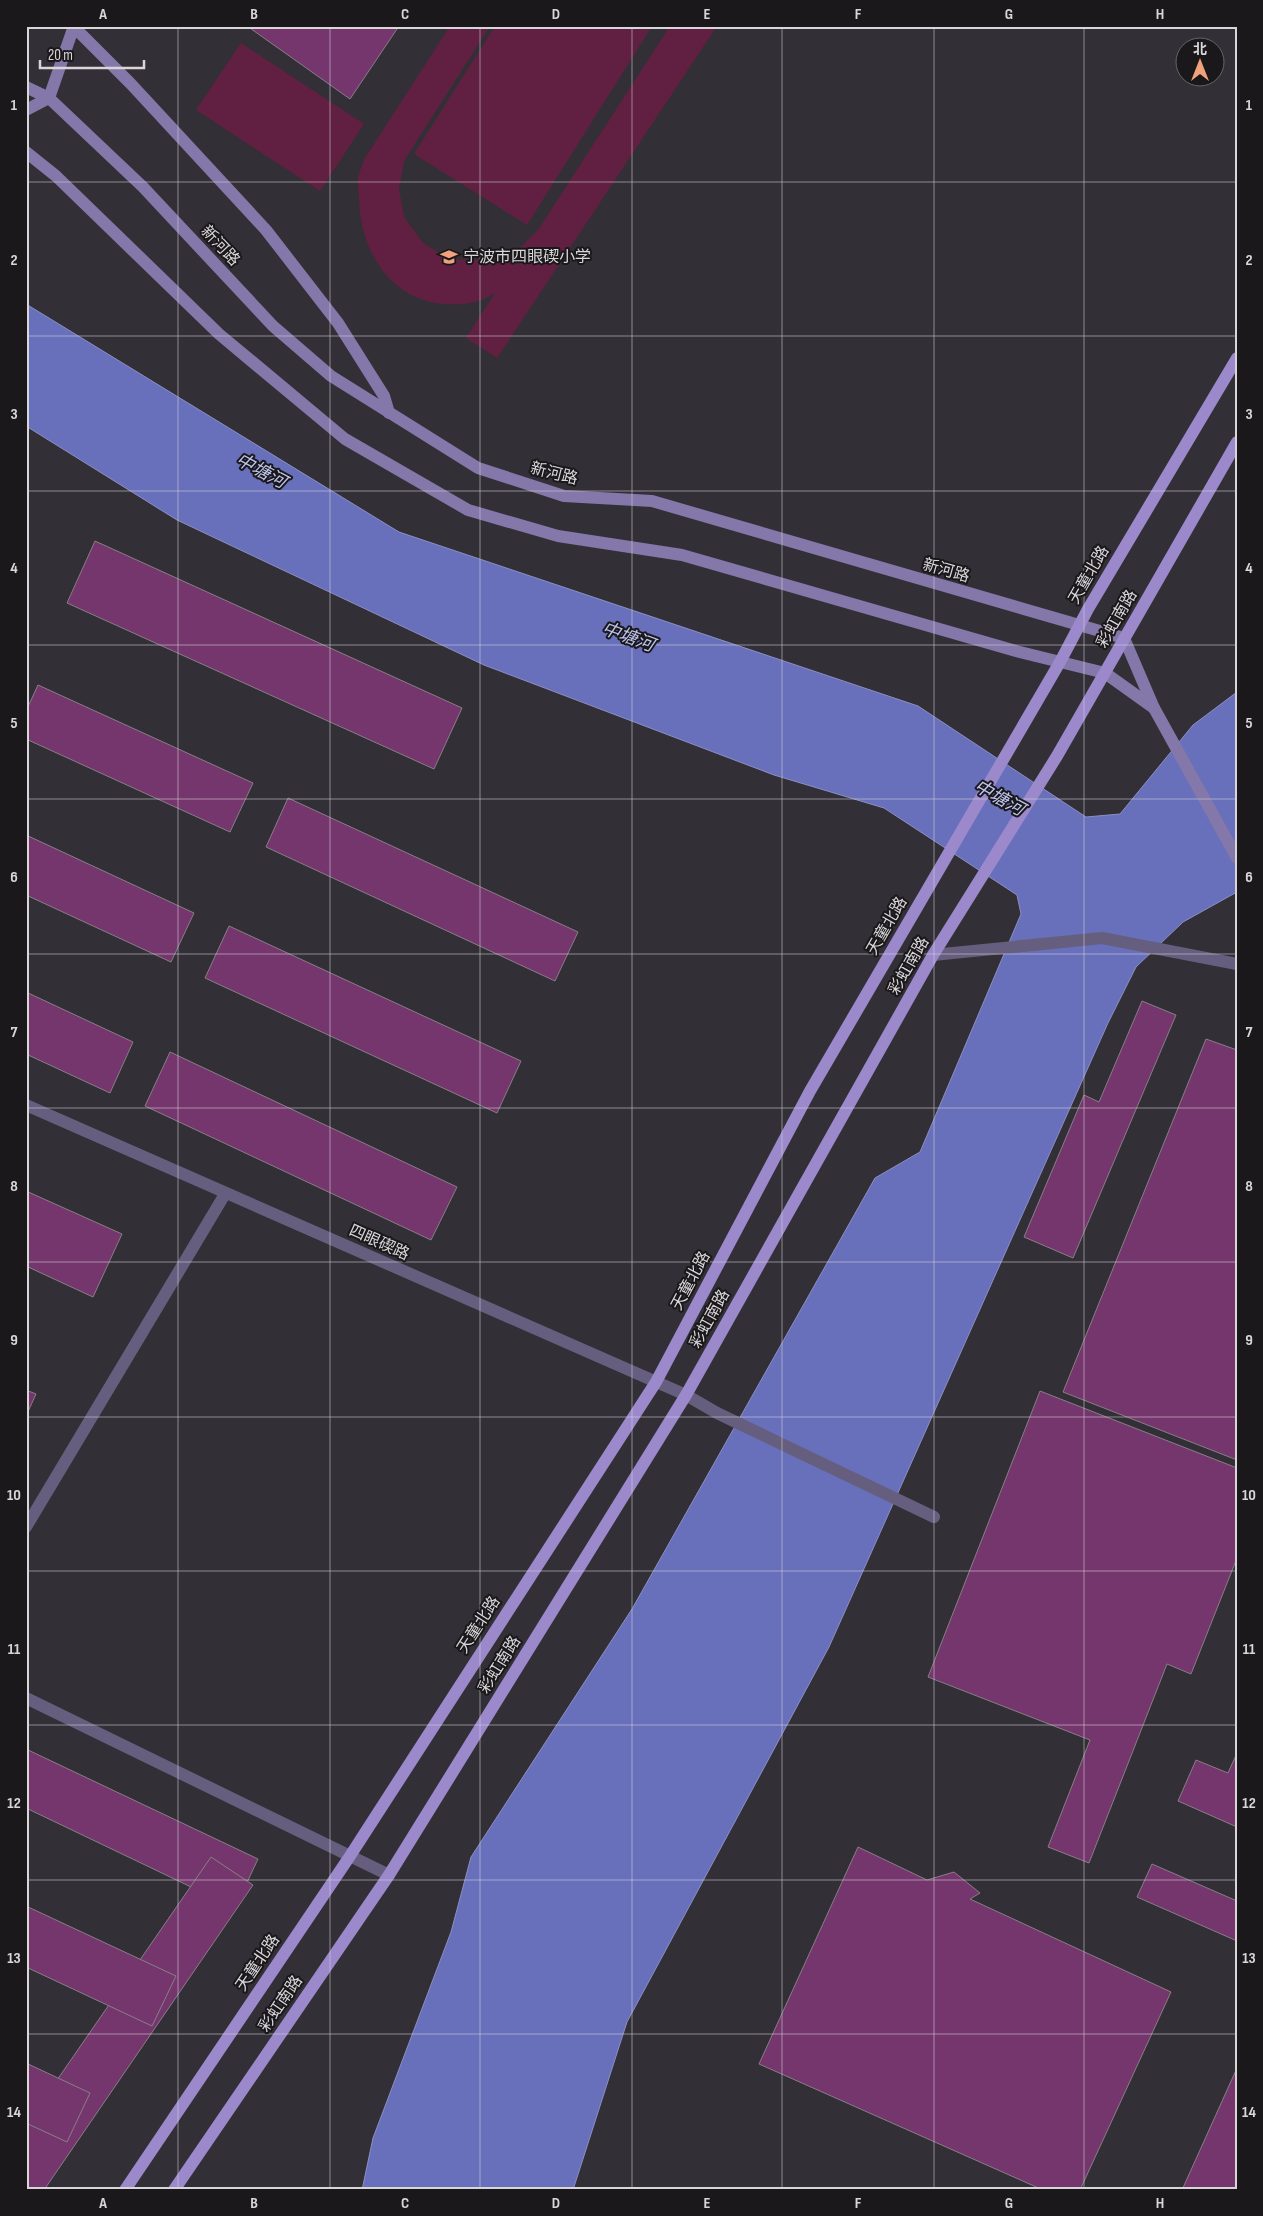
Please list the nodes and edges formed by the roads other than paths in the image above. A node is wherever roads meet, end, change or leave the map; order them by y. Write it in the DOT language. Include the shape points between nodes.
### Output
graph roads {
  1 [pos="74,26"];
  2 [pos="26,87"];
  3 [pos="49,98"];
  4 [pos="26,110"];
  5 [pos="26,152"];
  6 [pos="1237,358"];
  7 [pos="389,413"];
  8 [pos="1237,442"];
  9 [pos="1080,626"];
  10 [pos="1124,638"];
  11 [pos="1060,662"];
  12 [pos="1105,673"];
  13 [pos="1154,708"];
  14 [pos="1237,858"];
  15 [pos="933,955"];
  16 [pos="1237,964"];
  17 [pos="26,1105"];
  18 [pos="225,1194"];
  19 [pos="656,1382"];
  20 [pos="686,1395"];
  21 [pos="934,1517"];
  22 [pos="26,1527"];
  23 [pos="26,1698"];
  24 [pos="350,1856"];
  25 [pos="389,1875"];
  26 [pos="125,2190"];
  27 [pos="174,2190"];
  1 -- 3 [label="main road"];
  1 -- 7 [label="main road" via="266,230 338,323 384,396"];
  2 -- 3 [label="main road, 新河路"];
  3 -- 4 [label="main road"];
  3 -- 7 [label="main road, 新河路" via="142,187 273,326 331,376"];
  5 -- 11 [label="main road" via="56,176 219,334 345,439 468,510 558,536 682,555"];
  6 -- 9 [label="main road, 天童北路"];
  7 -- 9 [label="main road, 新河路" via="478,468 564,496 652,501"];
  8 -- 10 [label="main road, 彩虹南路"];
  9 -- 10 [label="main road, 新河路"];
  9 -- 11 [label="main road, 天童北路"];
  10 -- 12 [label="main road, 彩虹南路"];
  10 -- 13 [label="main road"];
  11 -- 12 [label="main road"];
  11 -- 19 [label="main road, 天童北路" via="810,1091"];
  12 -- 13 [label="main road"];
  12 -- 15 [label="main road, 彩虹南路"];
  13 -- 14 [label="main road"];
  15 -- 16 [label="street" via="1102,938"];
  15 -- 20 [label="main road, 彩虹南路"];
  17 -- 18 [label="street, 四眼碶路"];
  18 -- 19 [label="street, 四眼碶路"];
  18 -- 22 [label="street"];
  19 -- 20 [label="street, 四眼碶路"];
  19 -- 24 [label="main road, 天童北路"];
  20 -- 21 [label="street, 四眼碶路"];
  20 -- 25 [label="main road, 彩虹南路"];
  23 -- 24 [label="street"];
  24 -- 25 [label="street"];
  24 -- 26 [label="main road, 天童北路"];
  25 -- 27 [label="main road, 彩虹南路"];
}
